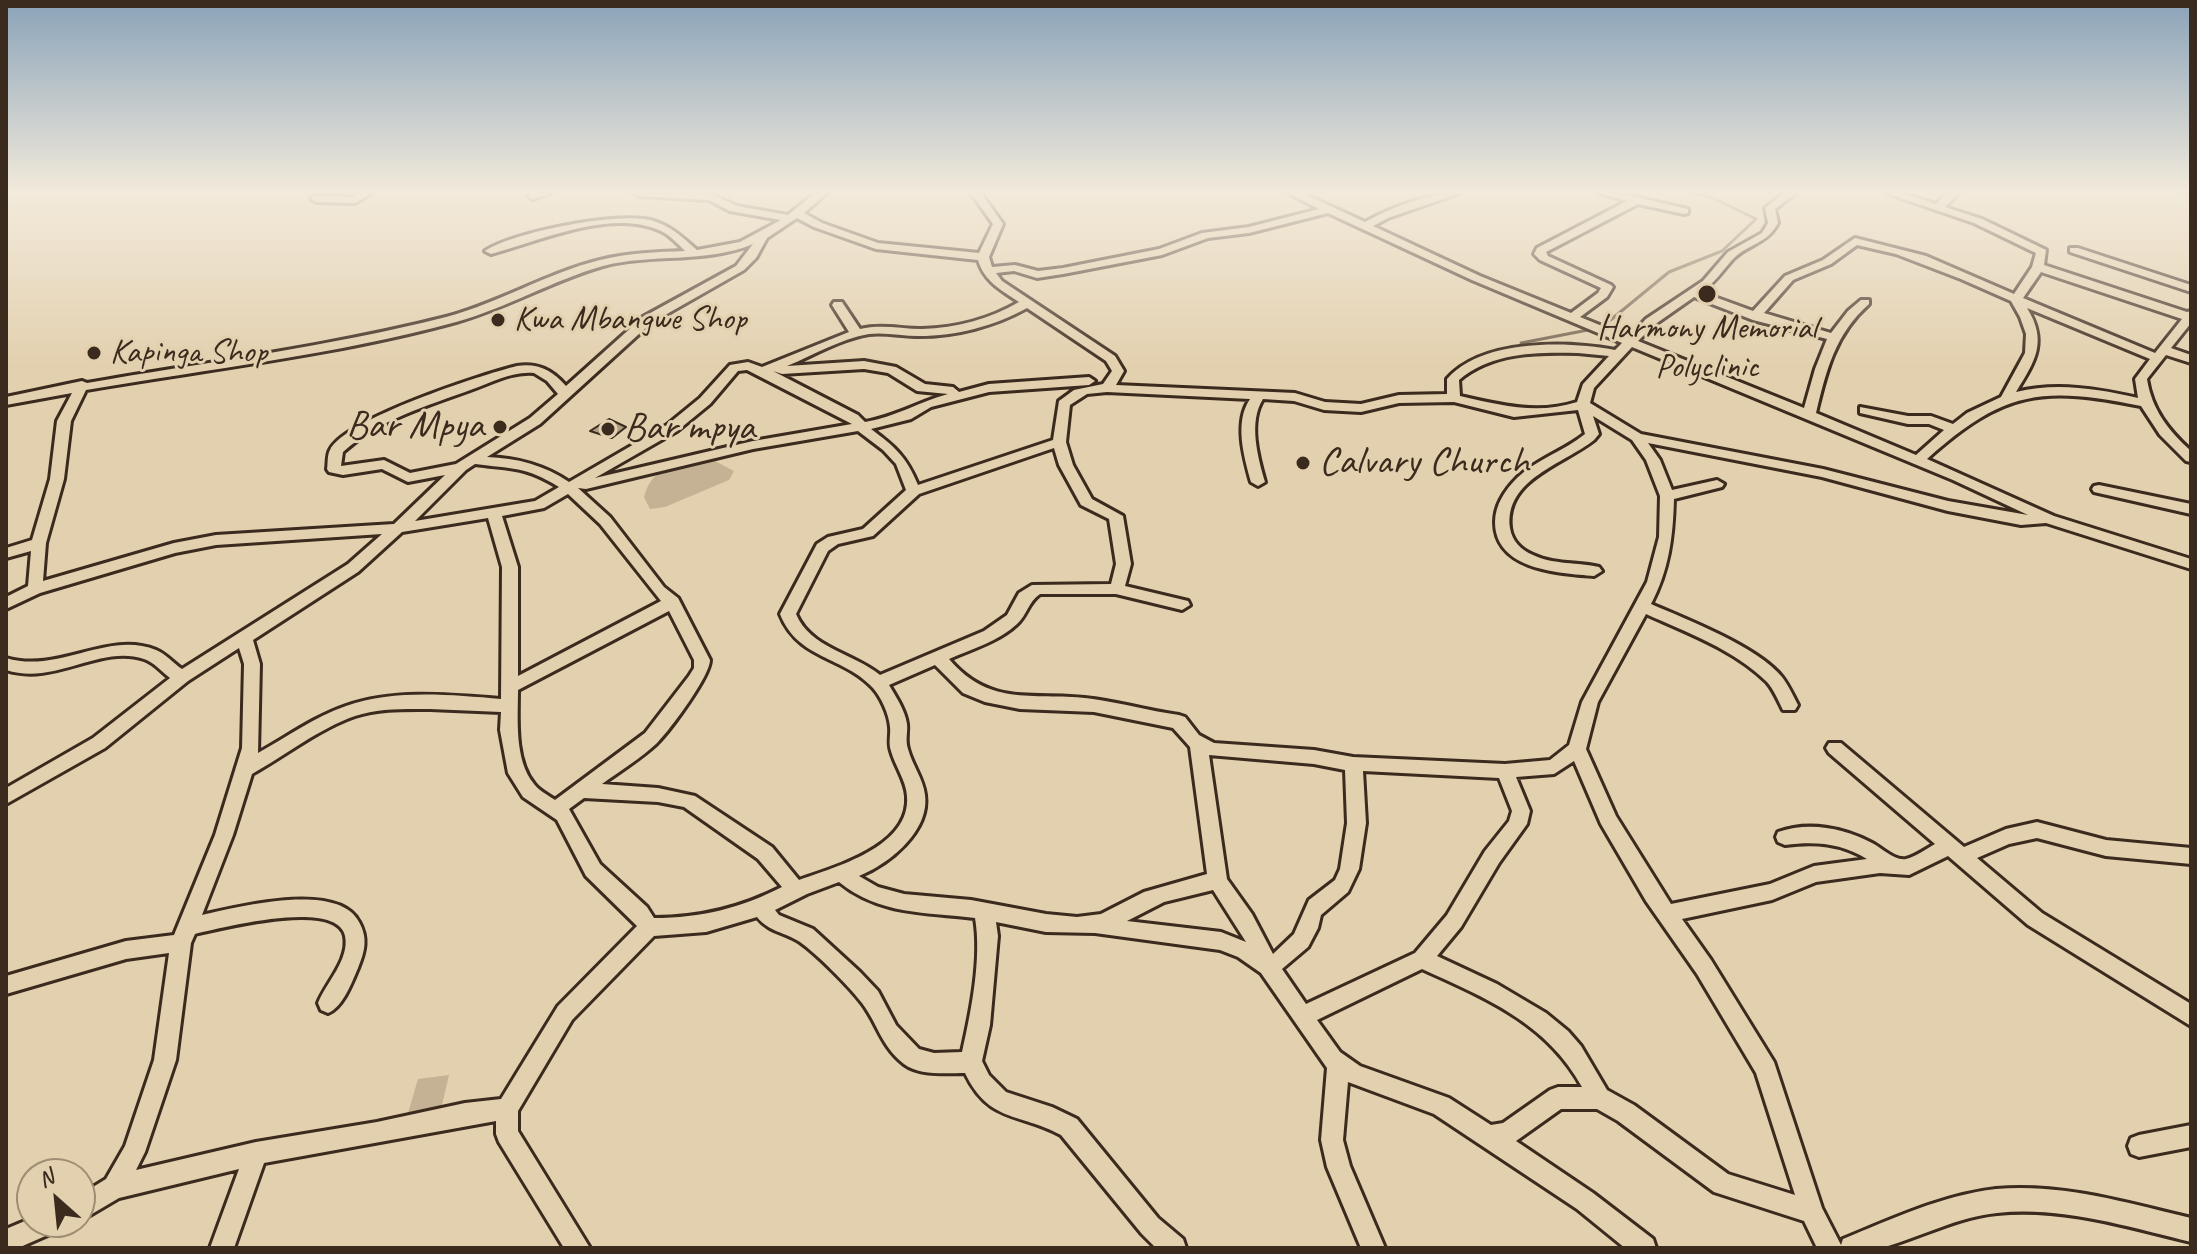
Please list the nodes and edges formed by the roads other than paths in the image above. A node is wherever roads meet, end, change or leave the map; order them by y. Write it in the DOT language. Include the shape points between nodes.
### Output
graph roads {
  1 [pos="701,252"];
  2 [pos="754,252"];
  3 [pos="955,252"];
  4 [pos="989,252"];
  5 [pos="1163,252"];
  6 [pos="1420,252"];
  7 [pos="1541,252"];
  8 [pos="1736,252"];
  9 [pos="1841,252"];
  10 [pos="1895,252"];
  11 [pos="2041,252"];
  12 [pos="2079,252"];
  13 [pos="695,253"];
  14 [pos="985,264"];
  15 [pos="2038,267"];
  16 [pos="2191,289"];
  17 [pos="1693,293"];
  18 [pos="2016,300"];
  19 [pos="1865,302"];
  20 [pos="1026,303"];
  21 [pos="838,305"];
  22 [pos="2190,316"];
  23 [pos="1757,317"];
  24 [pos="1571,318"];
  25 [pos="854,334"];
  26 [pos="1832,337"];
  27 [pos="1633,341"];
  28 [pos="1617,354"];
  29 [pos="2159,354"];
  30 [pos="2191,359"];
  31 [pos="766,373"];
  32 [pos="1111,383"];
  33 [pos="82,385"];
  34 [pos="975,392"];
  35 [pos="565,394"];
  36 [pos="2007,396"];
  37 [pos="1258,397"];
  38 [pos="1454,398"];
  39 [pos="6,401"];
  40 [pos="2146,403"];
  41 [pos="1583,404"];
  42 [pos="1865,410"];
  43 [pos="1808,417"];
  44 [pos="864,426"];
  45 [pos="1951,428"];
  46 [pos="1637,437"];
  47 [pos="1059,442"];
  48 [pos="2191,458"];
  49 [pos="1917,461"];
  50 [pos="466,464"];
  51 [pos="1258,482"];
  52 [pos="1717,484"];
  53 [pos="569,488"];
  54 [pos="2099,489"];
  55 [pos="914,491"];
  56 [pos="1667,496"];
  57 [pos="2191,509"];
  58 [pos="494,515"];
  59 [pos="2049,519"];
  60 [pos="399,528"];
  61 [pos="39,543"];
  62 [pos="6,553"];
  63 [pos="2191,564"];
  64 [pos="1594,571"];
  65 [pos="35,589"];
  66 [pos="1116,589"];
  67 [pos="672,602"];
  68 [pos="6,604"];
  69 [pos="1182,605"];
  70 [pos="1644,607"];
  71 [pos="244,638"];
  72 [pos="938,657"];
  73 [pos="6,664"];
  74 [pos="182,677"];
  75 [pos="877,683"];
  76 [pos="510,687"];
  77 [pos="1789,705"];
  78 [pos="511,706"];
  79 [pos="1199,746"];
  80 [pos="1835,748"];
  81 [pos="1577,749"];
  82 [pos="1353,764"];
  83 [pos="243,770"];
  84 [pos="1505,771"];
  85 [pos="580,790"];
  86 [pos="6,797"];
  87 [pos="557,808"];
  88 [pos="1785,837"];
  89 [pos="1955,851"];
  90 [pos="2191,856"];
  91 [pos="1892,866"];
  92 [pos="844,875"];
  93 [pos="1218,881"];
  94 [pos="796,890"];
  95 [pos="761,907"];
  96 [pos="984,912"];
  97 [pos="1666,914"];
  98 [pos="1092,925"];
  99 [pos="649,927"];
  100 [pos="184,935"];
  101 [pos="1422,959"];
  102 [pos="1269,967"];
  103 [pos="6,985"];
  104 [pos="328,1003"];
  105 [pos="1303,1016"];
  106 [pos="2191,1016"];
  107 [pos="971,1062"];
  108 [pos="1338,1064"];
  109 [pos="1599,1098"];
  110 [pos="507,1109"];
  111 [pos="2191,1136"];
  112 [pos="1489,1137"];
  113 [pos="2139,1146"];
  114 [pos="256,1153"];
  115 [pos="114,1187"];
  116 [pos="96,1199"];
  117 [pos="1812,1212"];
  118 [pos="2191,1230"];
  119 [pos="222,1248"];
  120 [pos="578,1248"];
  121 [pos="1174,1248"];
  122 [pos="1373,1248"];
  123 [pos="1644,1248"];
  124 [pos="1830,1248"];
  125 [pos="1852,1248"];
  1 -- 13 [label="street"];
  2 -- 35 [label="street" via="740,268 647,320"];
  3 -- 14 [label="street"];
  4 -- 14 [label="street"];
  5 -- 14 [label="street" via="1037,275"];
  6 -- 24 [label="street"];
  7 -- 24 [label="street" via="1544,258 1607,287"];
  8 -- 17 [label="street"];
  9 -- 23 [label="street" via="1789,278"];
  10 -- 18 [label="street"];
  11 -- 15 [label="street"];
  12 -- 16 [label="street"];
  13 -- 33 [label="street" via="609,261 471,314 331,347"];
  14 -- 20 [label="street" via="998,283"];
  15 -- 18 [label="street"];
  15 -- 22 [label="street"];
  17 -- 23 [label="street"];
  17 -- 27 [label="street"];
  18 -- 29 [label="street"];
  18 -- 36 [label="street" via="2033,340 2031,356"];
  19 -- 26 [label="street"];
  20 -- 25 [label="street" via="973,326"];
  20 -- 32 [label="street" via="1111,359 1118,371"];
  21 -- 25 [label="street"];
  22 -- 29 [label="street"];
  23 -- 26 [label="street"];
  24 -- 27 [label="street"];
  25 -- 31 [label="street"];
  26 -- 43 [label="street"];
  27 -- 28 [label="street"];
  27 -- 43 [label="street"];
  28 -- 38 [label="street" via="1568,348 1477,360 1453,379"];
  28 -- 41 [label="street" via="1588,387"];
  29 -- 30 [label="street"];
  29 -- 40 [label="street" via="2141,379"];
  31 -- 34 [label="street" via="864,365 892,370 929,390"];
  31 -- 44 [label="street"];
  31 -- 53 [label="street" via="748,366 734,368 672,428"];
  32 -- 34 [label="street" via="1000,386"];
  32 -- 37 [label="street"];
  32 -- 47 [label="street" via="1068,399"];
  33 -- 39 [label="street"];
  33 -- 61 [label="street" via="64,421 57,479"];
  34 -- 44 [label="street"];
  35 -- 50 [label="street" via="517,434"];
  35 -- 50 [label="street" via="545,372 494,377 376,423 336,451 334,469 384,464 408,478"];
  36 -- 40 [label="street" via="2080,391"];
  36 -- 45 [label="street"];
  37 -- 38 [label="street" via="1361,408 1399,399"];
  37 -- 51 [label="street" via="1251,407 1250,440"];
  38 -- 41 [label="street" via="1514,413"];
  40 -- 48 [label="street" via="2157,424"];
  41 -- 46 [label="street"];
  41 -- 64 [label="street" via="1592,434 1520,484 1503,506 1502,525 1511,545 1536,562"];
  42 -- 45 [label="street"];
  43 -- 49 [label="street"];
  44 -- 53 [label="street" via="753,445"];
  44 -- 55 [label="street" via="902,463"];
  45 -- 49 [label="street"];
  46 -- 56 [label="street" via="1664,481"];
  46 -- 59 [label="street" via="1823,473 1948,506 2021,520"];
  47 -- 55 [label="street"];
  47 -- 66 [label="street" via="1086,502 1116,516 1122,563"];
  49 -- 59 [label="street"];
  50 -- 53 [label="street" via="526,463"];
  50 -- 60 [label="street"];
  52 -- 56 [label="street"];
  53 -- 58 [label="street" via="539,505"];
  53 -- 67 [label="street" via="589,503"];
  54 -- 57 [label="street"];
  55 -- 75 [label="street" via="868,533 833,540 822,548 788,614 796,630 823,651"];
  56 -- 70 [label="street" via="1666,537"];
  58 -- 60 [label="street"];
  58 -- 76 [label="street" via="510,567"];
  59 -- 63 [label="street"];
  60 -- 65 [label="street" via="216,540"];
  60 -- 71 [label="street" via="353,568"];
  61 -- 62 [label="street"];
  61 -- 65 [label="street"];
  65 -- 68 [label="street"];
  66 -- 69 [label="street"];
  66 -- 72 [label="street" via="1037,589 1002,628"];
  67 -- 76 [label="street"];
  67 -- 85 [label="street" via="702,668 651,738"];
  70 -- 77 [label="street" via="1760,667"];
  70 -- 81 [label="street" via="1590,702"];
  71 -- 74 [label="street"];
  71 -- 83 [label="street" via="252,664 254,705 251,748"];
  72 -- 75 [label="street"];
  72 -- 79 [label="street" via="958,682 978,694 1024,704 1086,704 1179,722"];
  73 -- 74 [label="street" via="34,669 99,652 130,650 150,653"];
  74 -- 86 [label="street" via="99,743"];
  75 -- 92 [label="street" via="899,726 898,748 914,778 917,806 914,818 889,849"];
  76 -- 78 [label="street"];
  78 -- 83 [label="street" via="367,706 333,719"];
  78 -- 87 [label="street" via="512,755 523,786"];
  79 -- 82 [label="street"];
  79 -- 93 [label="street"];
  80 -- 89 [label="street"];
  81 -- 84 [label="street" via="1554,767"];
  81 -- 97 [label="street" via="1608,819"];
  82 -- 84 [label="street"];
  82 -- 102 [label="street" via="1353,854 1346,879 1313,910 1290,954"];
  83 -- 100 [label="street"];
  84 -- 101 [label="street" via="1521,811 1518,824 1454,921"];
  85 -- 87 [label="street"];
  85 -- 94 [label="street" via="689,801 765,853"];
  87 -- 99 [label="street" via="593,870"];
  88 -- 91 [label="street" via="1825,834 1853,841"];
  89 -- 90 [label="street" via="2037,830 2106,848"];
  89 -- 91 [label="street" via="1909,867"];
  89 -- 106 [label="street" via="2035,919"];
  91 -- 97 [label="street" via="1814,874 1772,892"];
  92 -- 94 [label="street"];
  92 -- 96 [label="street" via="871,894"];
  93 -- 98 [label="street" via="1164,894"];
  93 -- 102 [label="street"];
  94 -- 95 [label="street"];
  95 -- 99 [label="street" via="704,923"];
  95 -- 107 [label="street" via="772,921 806,935 853,979 871,998 888,1032 913,1058"];
  96 -- 98 [label="street"];
  96 -- 107 [label="street" via="988,936"];
  97 -- 117 [label="street" via="1766,1069"];
  98 -- 102 [label="street" via="1221,941"];
  99 -- 110 [label="street" via="565,1013"];
  100 -- 103 [label="street"];
  100 -- 104 [label="street" via="293,909 317,907 340,914 351,925 355,940 346,972"];
  100 -- 115 [label="street" via="165,1060 134,1152"];
  101 -- 105 [label="street"];
  101 -- 109 [label="street" via="1554,1032"];
  102 -- 105 [label="street"];
  105 -- 108 [label="street"];
  107 -- 121 [label="street" via="981,1083 999,1101 1069,1127"];
  108 -- 112 [label="street" via="1441,1106"];
  108 -- 122 [label="street" via="1332,1140"];
  109 -- 112 [label="street" via="1558,1098 1507,1134"];
  109 -- 117 [label="street" via="1722,1184"];
  110 -- 114 [label="street"];
  110 -- 120 [label="street" via="507,1134"];
  111 -- 113 [label="street"];
  112 -- 123 [label="street"];
  114 -- 115 [label="street"];
  114 -- 119 [label="street"];
  115 -- 116 [label="street"];
  117 -- 124 [label="street"];
  118 -- 125 [label="street" via="2054,1203 1997,1201 1955,1210"];
}
